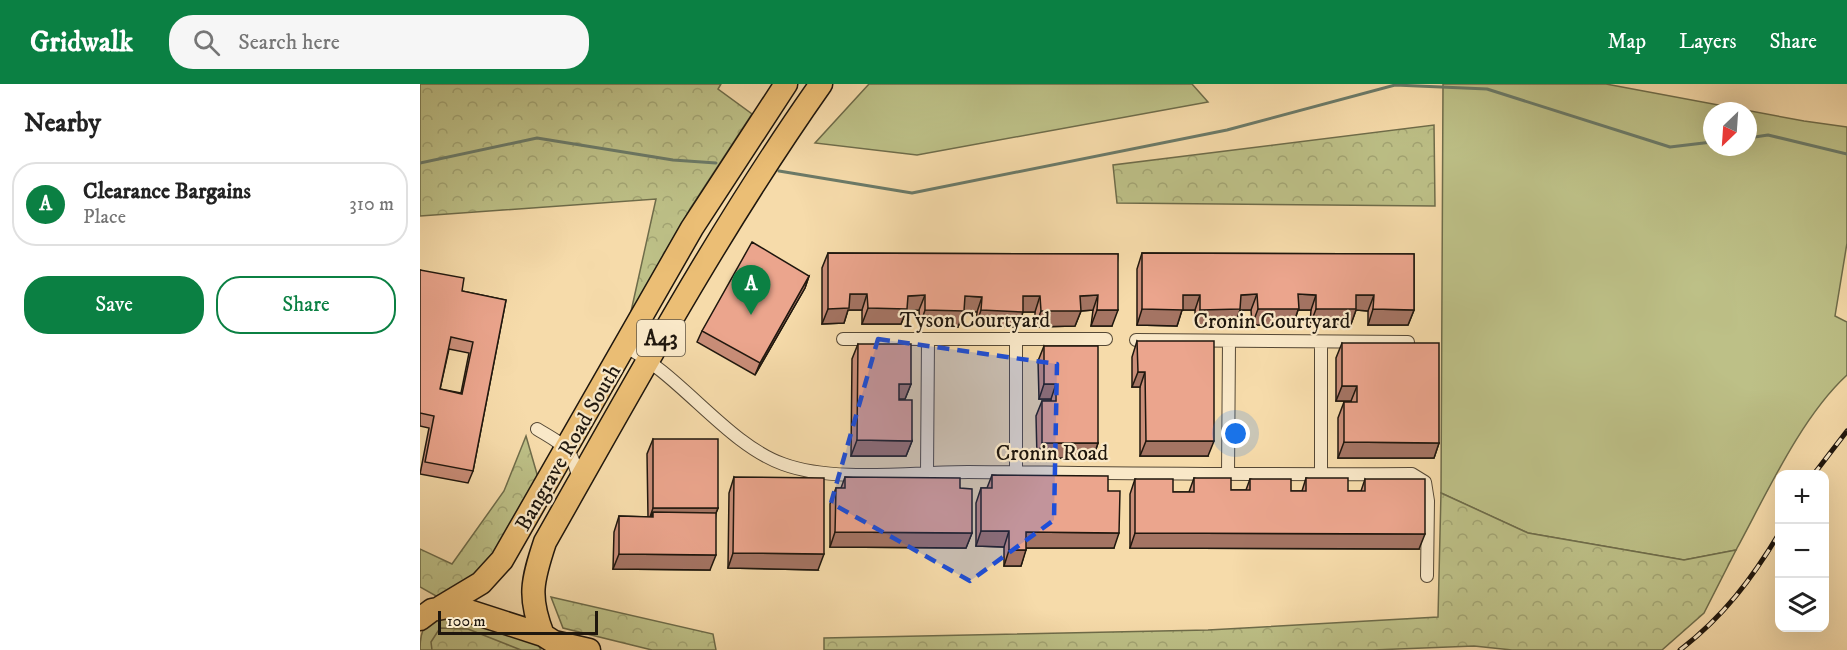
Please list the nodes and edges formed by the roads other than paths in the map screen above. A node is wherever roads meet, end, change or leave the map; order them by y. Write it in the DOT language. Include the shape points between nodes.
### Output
graph roads {
  1 [pos="786,84"];
  2 [pos="821,84"];
  3 [pos="843,339"];
  4 [pos="1106,339"];
  5 [pos="928,340"];
  6 [pos="1136,340"];
  7 [pos="1016,341"];
  8 [pos="1229,342"];
  9 [pos="1321,342"];
  10 [pos="1408,342"];
  11 [pos="624,346"];
  12 [pos="650,359"];
  13 [pos="537,429"];
  14 [pos="567,447"];
  15 [pos="927,472"];
  16 [pos="1016,472"];
  17 [pos="1228,474"];
  18 [pos="1321,474"];
  19 [pos="579,482"];
  20 [pos="1427,576"];
  21 [pos="441,607"];
  22 [pos="420,619"];
  23 [pos="552,642"];
  24 [pos="589,650"];
  1 -- 11 [label="highway, Bangrave Road South / A43" via="692,228"];
  2 -- 12 [label="highway, Bangrave Road South / A43" via="714,245"];
  3 -- 5 [label="street, Tyson Courtyard"];
  4 -- 7 [label="street, Tyson Courtyard"];
  5 -- 7 [label="street, Tyson Courtyard"];
  5 -- 15 [label="street"];
  6 -- 8 [label="street, Cronin Courtyard"];
  7 -- 16 [label="street"];
  8 -- 9 [label="street, Cronin Courtyard"];
  8 -- 17 [label="street"];
  9 -- 10 [label="street, Cronin Courtyard"];
  9 -- 18 [label="street"];
  11 -- 12 [label="street, Cronin Road"];
  11 -- 14 [label="highway, Bangrave Road South / A43"];
  12 -- 15 [label="street, Cronin Road" via="742,440 783,464 831,474"];
  12 -- 19 [label="highway, Bangrave Road South / A43"];
  13 -- 14 [label="street"];
  14 -- 19 [label="street"];
  14 -- 21 [label="highway, Bangrave Road South / A43" via="502,560 481,582"];
  15 -- 16 [label="street, Cronin Road"];
  16 -- 17 [label="street, Cronin Road"];
  17 -- 18 [label="street, Cronin Road"];
  18 -- 20 [label="street, Cronin Road" via="1412,474 1425,482"];
  19 -- 23 [label="highway, Bangrave Road South / A43" via="545,543 533,579 533,605"];
  21 -- 22 [label="highway, A43"];
  21 -- 23 [label="highway" via="464,609"];
  23 -- 24 [label="highway"];
}
